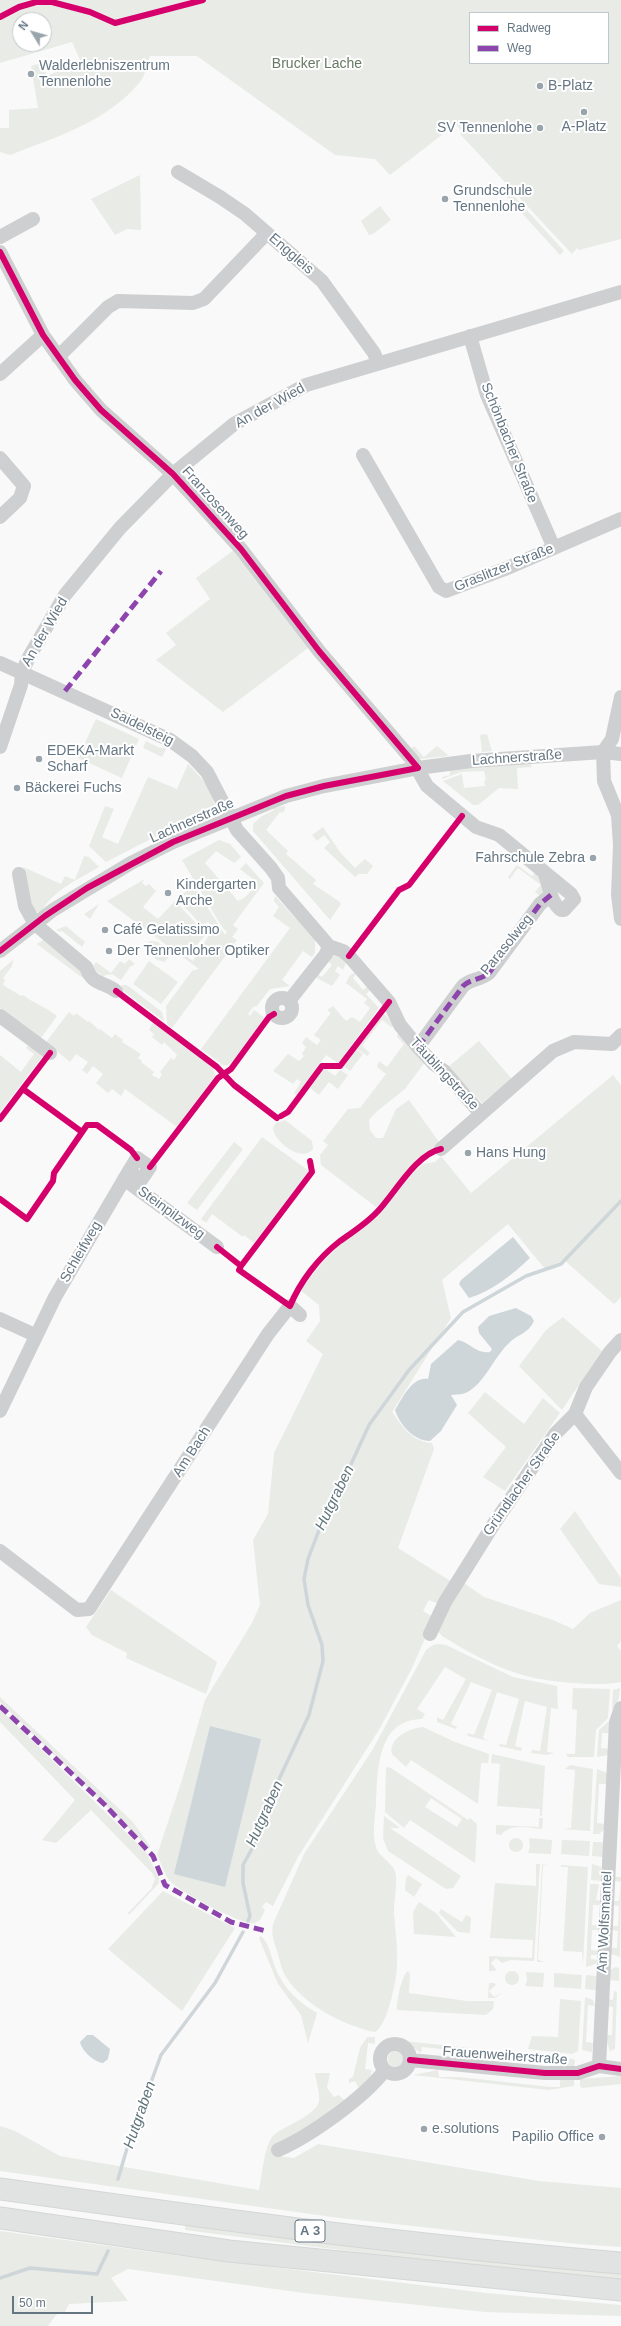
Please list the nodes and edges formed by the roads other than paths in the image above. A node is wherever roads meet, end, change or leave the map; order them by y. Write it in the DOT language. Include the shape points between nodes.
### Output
graph roads {
  1 [pos="178,172"];
  2 [pos="33,219"];
  3 [pos="267,233"];
  4 [pos="0,237"];
  5 [pos="0,252"];
  6 [pos="621,292"];
  7 [pos="43,335"];
  8 [pos="470,336"];
  9 [pos="58,357"];
  10 [pos="378,363"];
  11 [pos="0,374"];
  12 [pos="363,455"];
  13 [pos="0,458"];
  14 [pos="173,474"];
  15 [pos="0,517"];
  16 [pos="621,519"];
  17 [pos="554,548"];
  18 [pos="0,663"];
  19 [pos="22,672"];
  20 [pos="621,697"];
  21 [pos="0,748"];
  22 [pos="603,752"];
  23 [pos="621,754"];
  24 [pos="418,768"];
  25 [pos="230,818"];
  26 [pos="544,872"];
  27 [pos="19,874"];
  28 [pos="551,895"];
  29 [pos="621,919"];
  30 [pos="35,924"];
  31 [pos="329,946"];
  32 [pos="0,951"];
  33 [pos="116,991"];
  34 [pos="289,1001"];
  35 [pos="0,1016"];
  36 [pos="621,1035"];
  37 [pos="418,1047"];
  38 [pos="50,1053"];
  39 [pos="481,1114"];
  40 [pos="441,1149"];
  41 [pos="127,1175"];
  42 [pos="217,1248"];
  43 [pos="300,1315"];
  44 [pos="0,1319"];
  45 [pos="35,1335"];
  46 [pos="621,1340"];
  47 [pos="0,1411"];
  48 [pos="575,1414"];
  49 [pos="621,1473"];
  50 [pos="0,1551"];
  51 [pos="430,1634"];
  52 [pos="621,1708"];
  53 [pos="410,2060"];
  54 [pos="599,2066"];
  55 [pos="621,2069"];
  56 [pos="385,2070"];
  57 [pos="278,2150"];
  58 [pos="0,2189"];
  59 [pos="0,2218"];
  60 [pos="621,2263"];
  61 [pos="621,2290"];
  1 -- 3 [label="street, Enggleis" via="226,201"];
  2 -- 4 [label="street"];
  3 -- 9 [label="street" via="204,299 193,303 118,301 108,307"];
  3 -- 10 [label="street, Enggleis" via="327,286 374,353"];
  5 -- 7 [label="street, Franzosenweg"];
  6 -- 8 [label="street, An der Wied"];
  7 -- 9 [label="street, Franzosenweg"];
  7 -- 11 [label="street"];
  8 -- 10 [label="street, An der Wied"];
  8 -- 17 [label="street, Schönbacher Straße" via="487,395"];
  9 -- 14 [label="street, Franzosenweg" via="89,398"];
  10 -- 14 [label="street, An der Wied" via="306,385 262,407 234,424"];
  12 -- 17 [label="street, Graslitzer Straße" via="439,587 446,591 505,570"];
  13 -- 15 [label="street" via="24,486 20,498"];
  14 -- 19 [label="street, An der Wied" via="120,528 84,571 42,631"];
  14 -- 24 [label="street, Franzosenweg" via="241,549 319,651"];
  16 -- 17 [label="street, Graslitzer Straße"];
  18 -- 19 [label="street, Saidelsteig"];
  19 -- 21 [label="street" via="21,685"];
  19 -- 25 [label="street, Saidelsteig" via="170,740 182,748 207,772"];
  20 -- 22 [label="street" via="612,740"];
  22 -- 23 [label="street, Lachnerstraße"];
  22 -- 24 [label="street, Lachnerstraße" via="471,761"];
  22 -- 29 [label="street" via="604,781 618,815 618,895"];
  24 -- 25 [label="street, Lachnerstraße" via="324,786 282,798"];
  24 -- 26 [label="street, Franzosenweg" via="427,786 462,816 476,827 499,835"];
  25 -- 30 [label="street, Lachnerstraße" via="131,863 87,888"];
  25 -- 31 [label="street, Täublingstraße" via="237,830 278,878 279,888"];
  26 -- 28 [label="street, Franzosenweg"];
  26 -- 28 [label="street, Franzosenweg" via="574,899 568,908 561,910 552,902"];
  27 -- 30 [label="street" via="25,906"];
  28 -- 37 [label="street, Parasolweg" via="540,904 489,973 463,986"];
  30 -- 32 [label="street, Lachnerstraße"];
  30 -- 33 [label="street" via="86,967 90,976 99,984 109,985"];
  31 -- 34 [label="street" via="326,954"];
  31 -- 37 [label="street, Täublingstraße" via="349,956 389,1002 400,1025"];
  35 -- 38 [label="street"];
  36 -- 39 [label="street, Täublingstraße" via="612,1044 574,1042 553,1051"];
  37 -- 39 [label="street, Täublingstraße" via="444,1071"];
  39 -- 40 [label="street"];
  41 -- 42 [label="street, Steinpilzweg"];
  41 -- 45 [label="street, Schleifweg" via="78,1256"];
  43 -- 50 [label="street, Am Bach" via="290,1306 268,1334 89,1609 83,1611 71,1606"];
  44 -- 45 [label="street"];
  45 -- 47 [label="street, Schleifweg"];
  46 -- 48 [label="street, Gründlacher Straße" via="586,1387"];
  48 -- 49 [label="street"];
  48 -- 51 [label="street, Gründlacher Straße" via="555,1434 530,1470 453,1590"];
  52 -- 54 [label="street, Am Wolfsmantel" via="616,1722"];
  53 -- 54 [label="street, Frauenweiherstraße" via="557,2073 578,2073"];
  53 -- 56 [label="street" via="406,2070 401,2073 390,2073"];
  53 -- 56 [label="street" via="404,2047 394,2044 384,2049 381,2058"];
  54 -- 55 [label="street, Frauenweiherstraße"];
  56 -- 57 [label="street" via="369,2088 307,2136"];
  58 -- 60 [label="highway, A 3" via="228,2221 504,2253"];
  59 -- 61 [label="highway, A 3" via="229,2251"];
}
